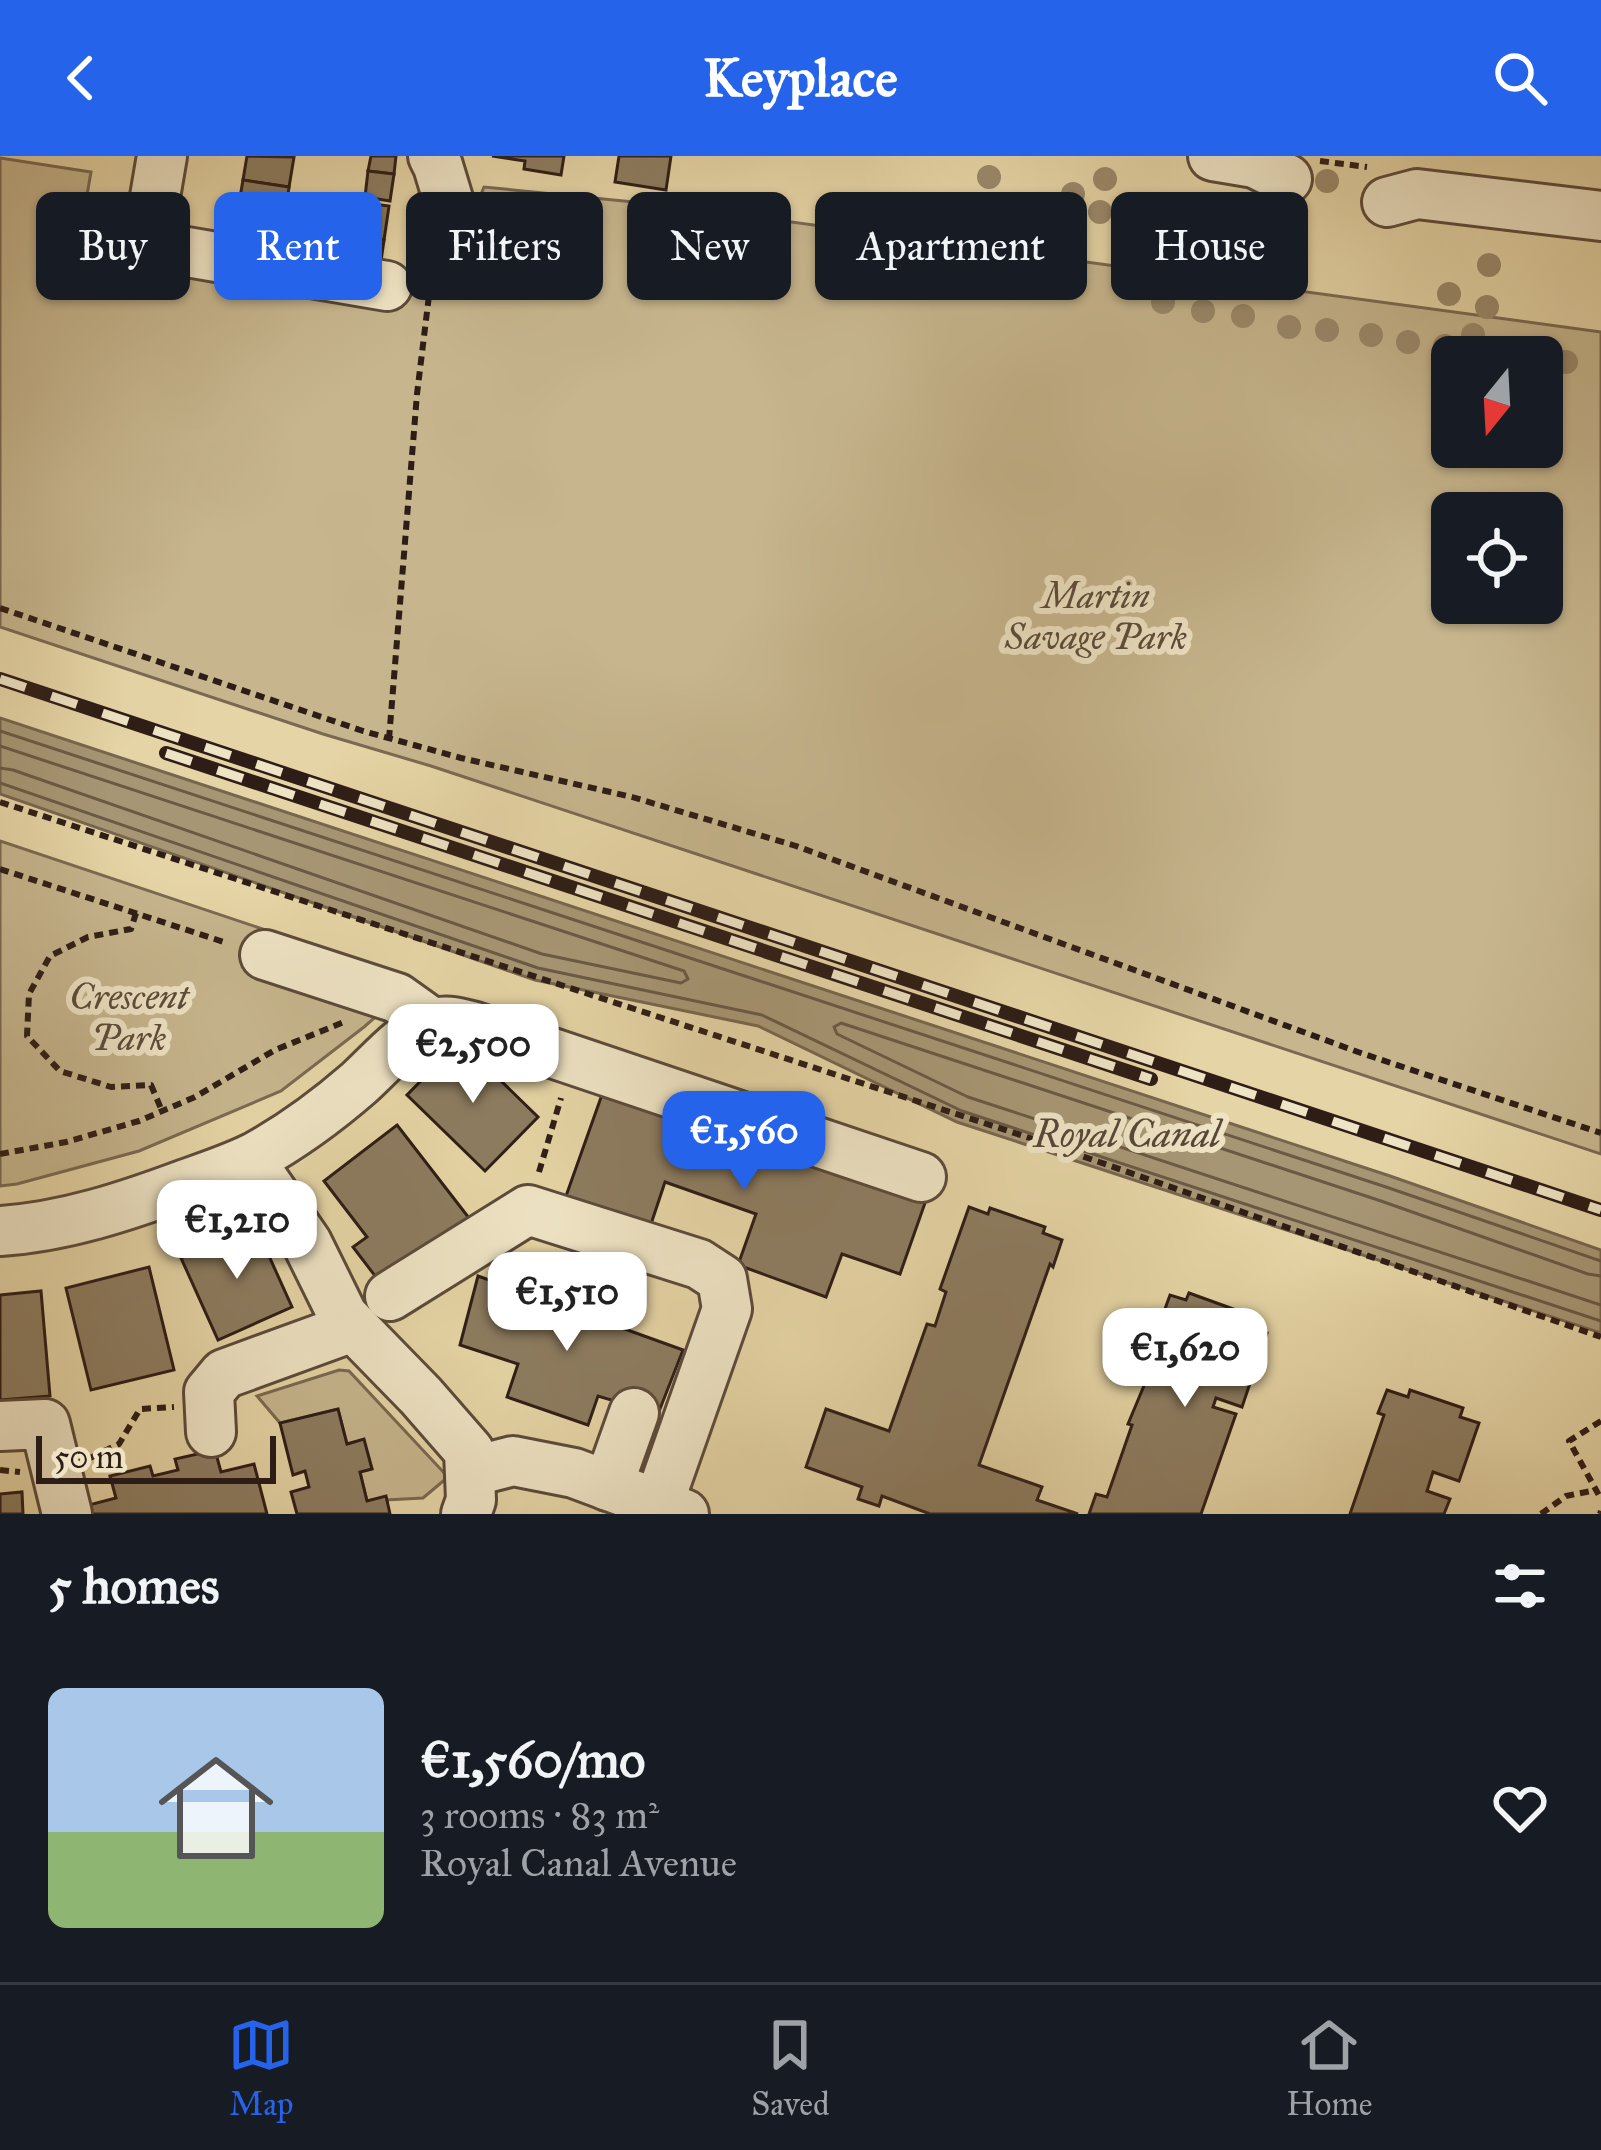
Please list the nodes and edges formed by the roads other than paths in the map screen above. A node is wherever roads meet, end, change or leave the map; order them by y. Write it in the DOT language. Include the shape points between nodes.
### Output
graph roads {
  1 [pos="162,156"];
  2 [pos="433,156"];
  3 [pos="446,192"];
  4 [pos="1402,198"];
  5 [pos="1601,216"];
  6 [pos="387,286"];
  7 [pos="265,955"];
  8 [pos="414,1011"];
  9 [pos="250,1160"];
  10 [pos="921,1177"];
  11 [pos="0,1231"];
  12 [pos="390,1296"];
  13 [pos="353,1327"];
  14 [pos="634,1413"];
  15 [pos="196,1420"];
  16 [pos="0,1426"];
  17 [pos="608,1486"];
  18 [pos="62,1493"];
  19 [pos="468,1493"];
  20 [pos="671,1509"];
  1 -- 6 [label="street" via="149,232 182,251"];
  2 -- 3 [label="street"];
  4 -- 5 [label="street"];
  7 -- 8 [label="street"];
  8 -- 9 [label="street" via="411,1036 354,1088"];
  8 -- 10 [label="street"];
  9 -- 11 [label="street" via="79,1218"];
  9 -- 13 [label="street"];
  12 -- 20 [label="street" via="528,1210 699,1264 722,1279 727,1309"];
  13 -- 15 [label="street" via="224,1374"];
  13 -- 19 [label="street" via="469,1451"];
  14 -- 17 [label="street"];
  16 -- 18 [label="street" via="46,1424"];
  17 -- 19 [label="street" via="513,1461"];
  17 -- 20 [label="street"];
}
